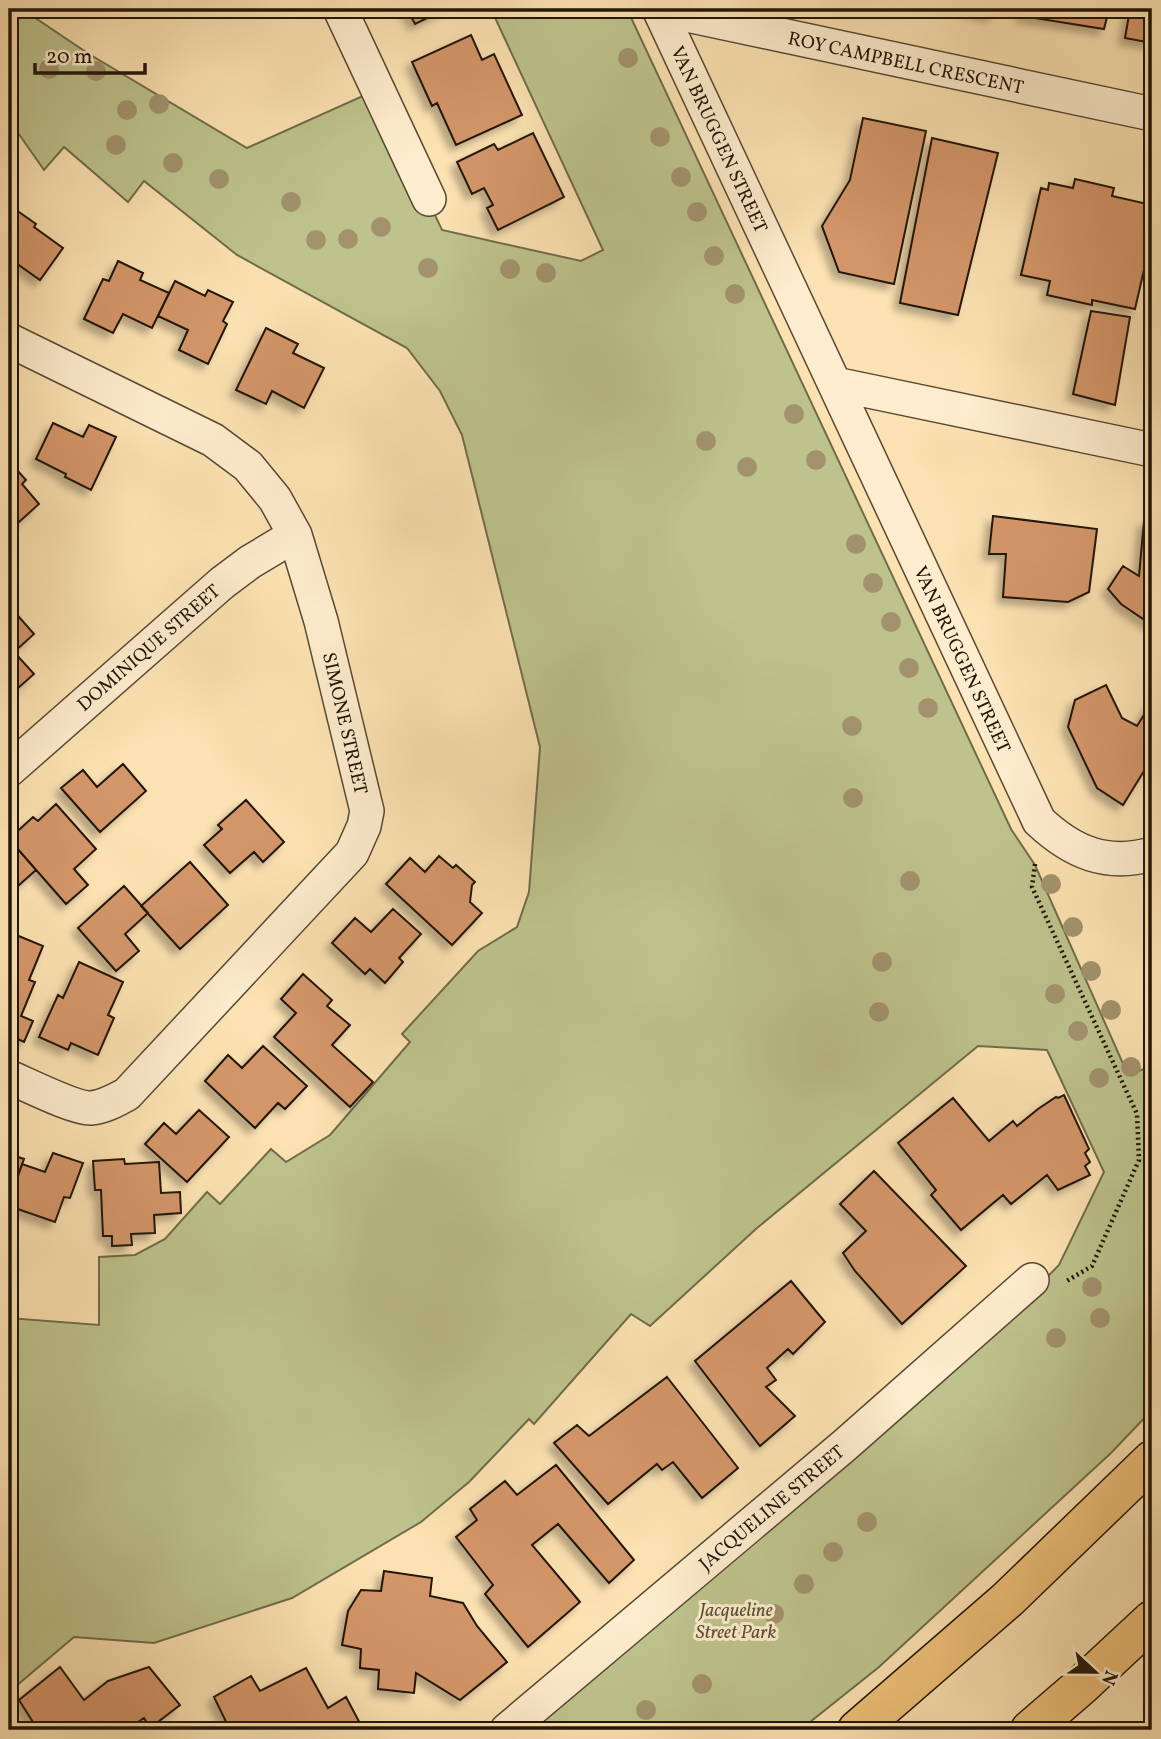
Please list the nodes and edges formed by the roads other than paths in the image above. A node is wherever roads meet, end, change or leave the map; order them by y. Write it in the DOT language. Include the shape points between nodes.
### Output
graph roads {
  1 [pos="340,9"];
  2 [pos="659,9"];
  3 [pos="1152,114"];
  4 [pos="429,199"];
  5 [pos="12,351"];
  6 [pos="835,384"];
  7 [pos="1152,450"];
  8 [pos="295,535"];
  9 [pos="9,770"];
  10 [pos="1152,854"];
  11 [pos="9,1077"];
  12 [pos="1032,1280"];
  13 [pos="1152,1460"];
  14 [pos="1152,1620"];
  15 [pos="507,1730"];
  16 [pos="857,1730"];
  17 [pos="1030,1730"];
  1 -- 4 [label="street"];
  2 -- 3 [label="street, ROY CAMPBELL CRESCENT"];
  2 -- 6 [label="street, VAN BRUGGEN STREET"];
  5 -- 8 [label="street, SIMONE STREET" via="213,440 248,466 275,499"];
  6 -- 7 [label="street"];
  6 -- 10 [label="street, VAN BRUGGEN STREET" via="1039,821 1052,834 1091,855 1126,859"];
  8 -- 9 [label="street, DOMINIQUE STREET" via="222,583"];
  8 -- 11 [label="street, SIMONE STREET" via="367,811 352,853 127,1094 90,1108"];
  12 -- 15 [label="street, JACQUELINE STREET" via="845,1445"];
  13 -- 16 [label="highway" via="1007,1600"];
  14 -- 17 [label="highway"];
}
